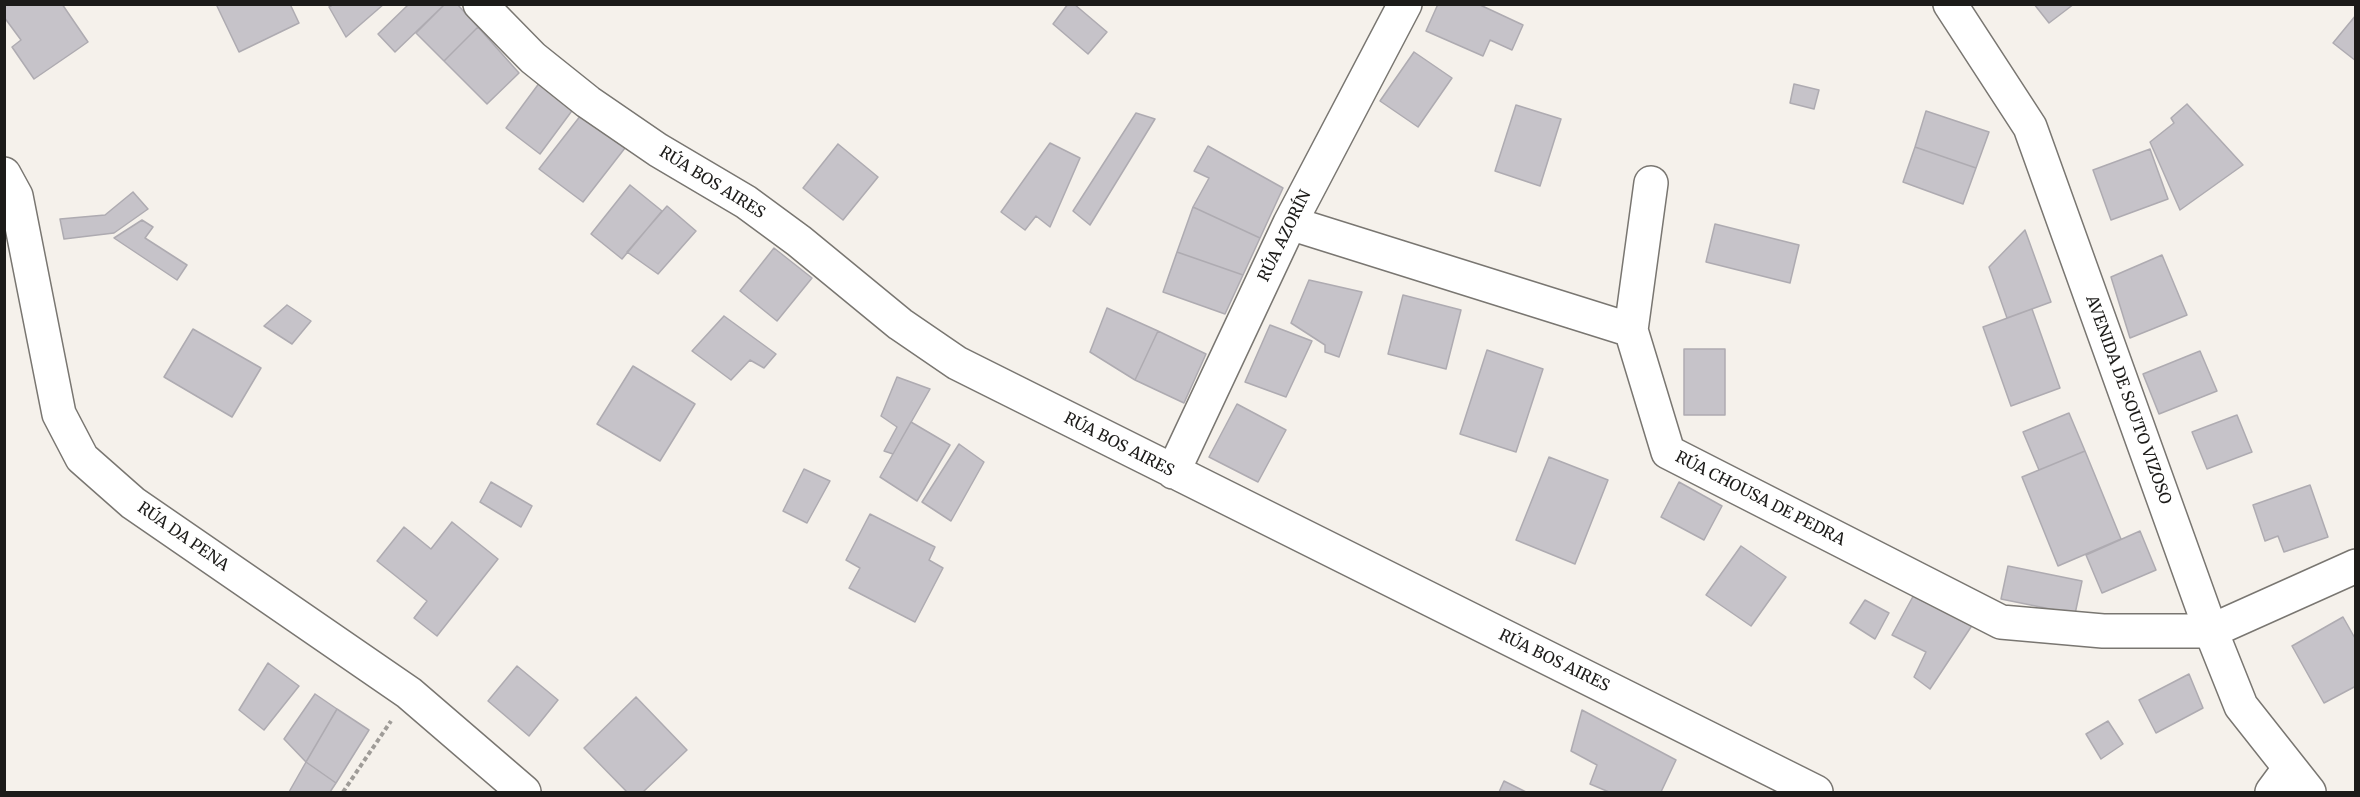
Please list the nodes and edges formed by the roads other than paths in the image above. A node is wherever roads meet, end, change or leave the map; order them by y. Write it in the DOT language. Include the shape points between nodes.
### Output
graph roads {
  1 [pos="480,4"];
  2 [pos="1405,4"];
  3 [pos="1950,4"];
  4 [pos="4,174"];
  5 [pos="1651,183"];
  6 [pos="1290,223"];
  7 [pos="1631,330"];
  8 [pos="1173,472"];
  9 [pos="2355,566"];
  10 [pos="2211,631"];
  11 [pos="2290,785"];
  12 [pos="524,792"];
  13 [pos="1816,792"];
  1 -- 8 [label="street, RÚA BOS AIRES" via="533,58 588,102 658,150 746,202 929,345 992,382"];
  2 -- 6 [label="street, RÚA AZORÍN"];
  3 -- 10 [label="street, AVENIDA DE SOUTO VIZOSO" via="2030,127"];
  4 -- 12 [label="street, RÚA DA PENA" via="16,196 59,414 82,458 133,503 409,693"];
  5 -- 7 [label="street"];
  6 -- 7 [label="street"];
  6 -- 8 [label="street, RÚA AZORÍN"];
  7 -- 10 [label="street, RÚA CHOUSA DE PEDRA" via="1668,452 2001,622 2103,631"];
  8 -- 13 [label="street, RÚA BOS AIRES"];
  9 -- 10 [label="street"];
  10 -- 11 [label="street, AVENIDA DE SOUTO VIZOSO" via="2241,706"];
}
